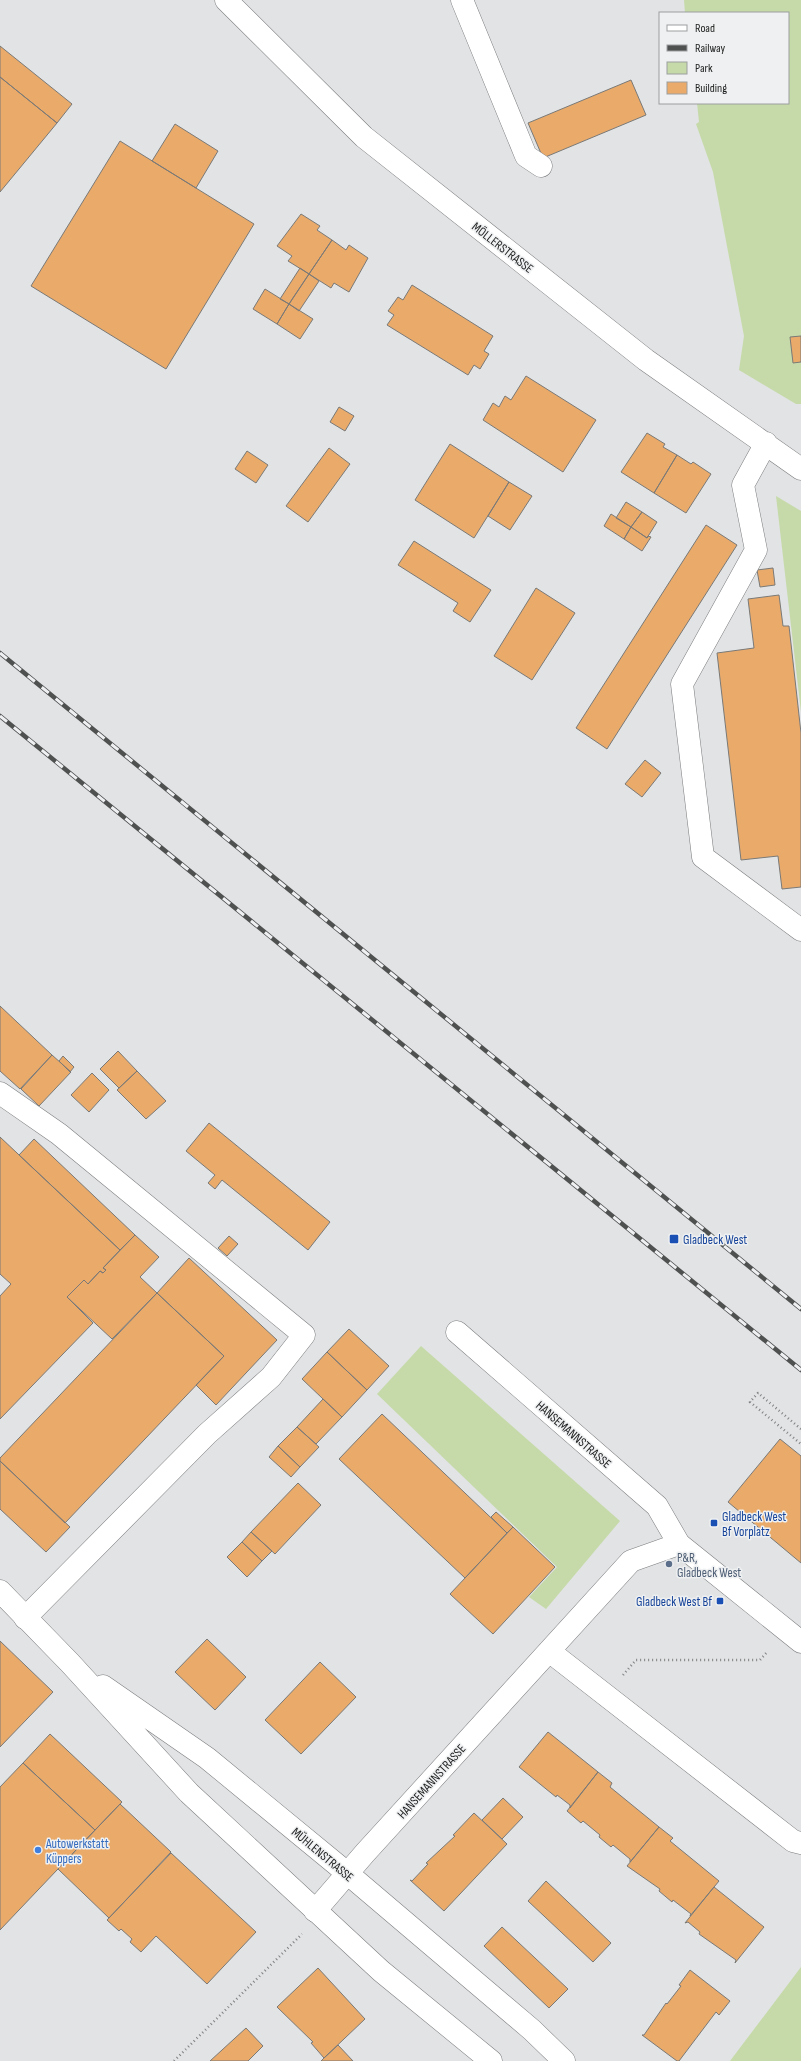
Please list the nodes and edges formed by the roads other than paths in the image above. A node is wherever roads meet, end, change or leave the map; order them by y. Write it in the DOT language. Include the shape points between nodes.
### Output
graph roads {
  1 [pos="226,0"];
  2 [pos="462,0"];
  3 [pos="541,166"];
  4 [pos="766,443"];
  5 [pos="801,469"];
  6 [pos="801,930"];
  7 [pos="0,1093"];
  8 [pos="457,1332"];
  9 [pos="679,1544"];
  10 [pos="0,1591"];
  11 [pos="25,1618"];
  12 [pos="794,1636"];
  13 [pos="549,1651"];
  14 [pos="70,1663"];
  15 [pos="801,1843"];
  16 [pos="347,1873"];
  17 [pos="315,1911"];
  18 [pos="491,2061"];
  19 [pos="564,2061"];
  1 -- 4 [label="street, MÖLLERSTRASSE" via="364,137 646,360"];
  2 -- 3 [label="street" via="526,156"];
  4 -- 5 [label="street, MÖLLERSTRASSE"];
  4 -- 6 [label="street" via="743,484 756,550 682,684 703,857"];
  7 -- 11 [label="street" via="59,1134 304,1335 271,1377 207,1434"];
  8 -- 9 [label="street, HANSEMANNSTRASSE" via="657,1506"];
  9 -- 12 [label="street, HANSEMANNSTRASSE"];
  9 -- 13 [label="street, HANSEMANNSTRASSE" via="630,1562"];
  10 -- 11 [label="street, MÜHLENSTRASSE"];
  11 -- 14 [label="street, MÜHLENSTRASSE"];
  13 -- 15 [label="street" via="793,1841"];
  13 -- 16 [label="street, HANSEMANNSTRASSE"];
  14 -- 16 [label="street, MÜHLENSTRASSE" via="207,1758"];
  14 -- 17 [label="street, MÜHLENSTRASSE" via="189,1792"];
  16 -- 17 [label="street, HANSEMANNSTRASSE"];
  16 -- 19 [label="street, MÜHLENSTRASSE" via="532,2030"];
  17 -- 18 [label="street, MÜHLENSTRASSE" via="381,1971"];
}
